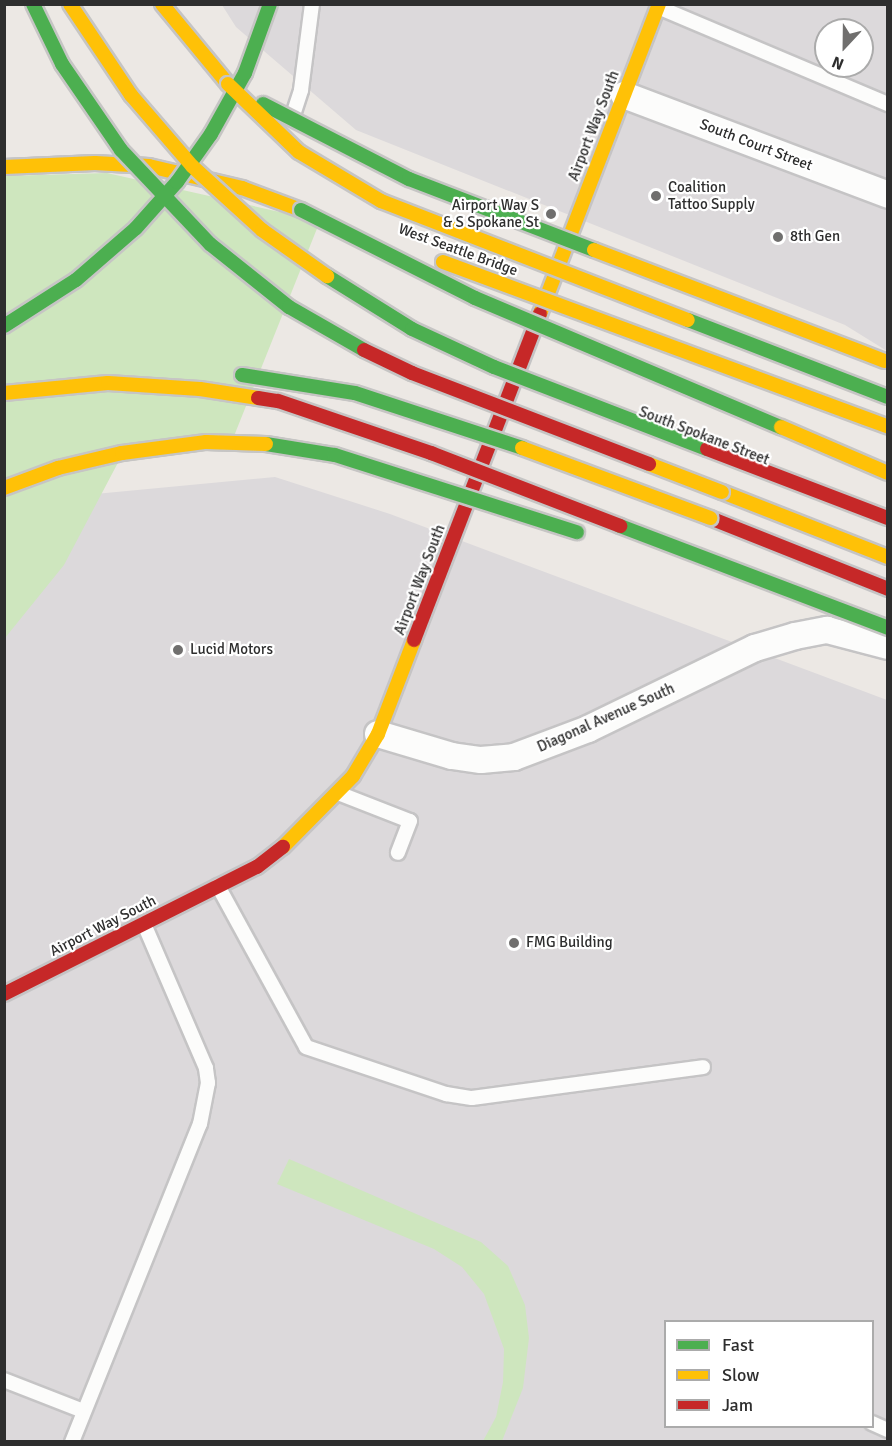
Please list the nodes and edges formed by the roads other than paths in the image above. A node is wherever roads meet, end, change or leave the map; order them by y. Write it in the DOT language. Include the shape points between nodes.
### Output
graph roads {
  1 [pos="33,4"];
  2 [pos="70,4"];
  3 [pos="162,4"];
  4 [pos="270,4"];
  5 [pos="312,4"];
  6 [pos="658,6"];
  7 [pos="228,84"];
  8 [pos="624,95"];
  9 [pos="888,104"];
  10 [pos="294,112"];
  11 [pos="95,163"];
  12 [pos="4,167"];
  13 [pos="16,183"];
  14 [pos="888,195"];
  15 [pos="301,210"];
  16 [pos="4,326"];
  17 [pos="886,361"];
  18 [pos="521,364"];
  19 [pos="226,373"];
  20 [pos="4,393"];
  21 [pos="888,397"];
  22 [pos="888,427"];
  23 [pos="888,473"];
  24 [pos="4,488"];
  25 [pos="888,507"];
  26 [pos="888,518"];
  27 [pos="592,537"];
  28 [pos="888,557"];
  29 [pos="888,589"];
  30 [pos="761,596"];
  31 [pos="888,628"];
  32 [pos="888,638"];
  33 [pos="888,646"];
  34 [pos="378,734"];
  35 [pos="338,793"];
  36 [pos="398,853"];
  37 [pos="218,886"];
  38 [pos="144,924"];
  39 [pos="4,994"];
  40 [pos="703,1067"];
  41 [pos="4,1380"];
  42 [pos="83,1411"];
  43 [pos="874,1423"];
  44 [pos="888,1430"];
  45 [pos="72,1442"];
  1 -- 28 [label="main road, bridge" via="62,64 121,150 210,244 289,307 357,347 412,373"];
  2 -- 26 [label="main road, bridge" via="119,79 192,166 262,230 355,296 412,329 494,367"];
  3 -- 7 [label="main road"];
  4 -- 16 [label="main road, bridge" via="244,73 211,134 177,182 136,228 76,280"];
  5 -- 10 [label="lane" via="301,90"];
  6 -- 8 [label="main road, Airport Way South"];
  6 -- 9 [label="lane"];
  7 -- 17 [label="main road, bridge" via="409,179"];
  7 -- 21 [label="main road, bridge" via="299,152 381,201"];
  8 -- 14 [label="street, South Court Street"];
  8 -- 18 [label="main road, Airport Way South"];
  11 -- 12 [label="main road, West Seattle Bridge"];
  11 -- 13 [label="main road"];
  11 -- 15 [label="main road, West Seattle Bridge, bridge" via="149,166 242,188"];
  15 -- 22 [label="main road, West Seattle Bridge, bridge"];
  15 -- 23 [label="main road, bridge" via="485,303"];
  18 -- 25 [label="main road, South Spokane Street"];
  18 -- 34 [label="main road, Airport Way South"];
  19 -- 29 [label="main road, bridge" via="355,393 453,422"];
  20 -- 31 [label="main road, bridge" via="108,383 200,389 278,401 431,453"];
  24 -- 27 [label="main road, bridge" via="58,468 122,453 206,442 283,444 335,455"];
  30 -- 32 [label="main road"];
  33 -- 34 [label="street, Diagonal Avenue South" via="827,630 755,648 588,729 514,757 481,760 452,756"];
  34 -- 35 [label="main road, Airport Way South"];
  35 -- 36 [label="lane" via="411,821"];
  35 -- 37 [label="main road, Airport Way South" via="290,843 257,867"];
  37 -- 38 [label="main road, Airport Way South"];
  37 -- 40 [label="lane" via="306,1047 446,1094 472,1098"];
  38 -- 39 [label="main road, Airport Way South"];
  38 -- 42 [label="lane" via="206,1068 208,1083 200,1124"];
  41 -- 42 [label="lane"];
  42 -- 45 [label="lane"];
  43 -- 44 [label="lane"];
}
